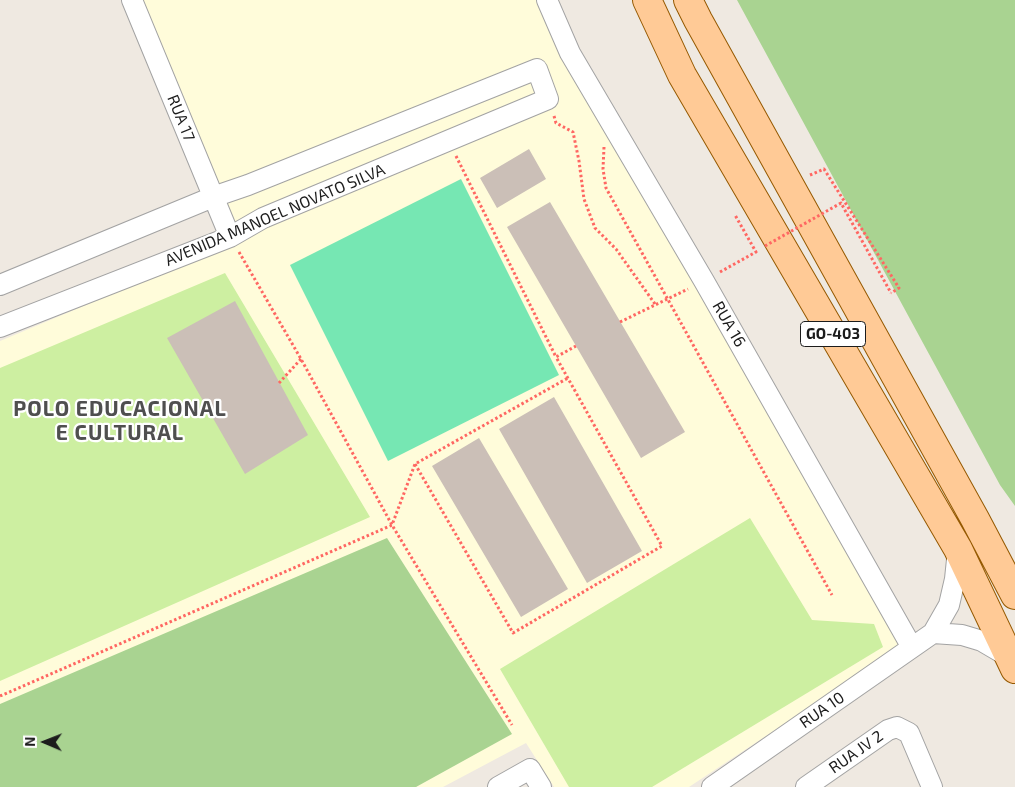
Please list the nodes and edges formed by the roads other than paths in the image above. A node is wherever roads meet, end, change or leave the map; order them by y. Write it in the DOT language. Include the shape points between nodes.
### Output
graph roads {
  1 [pos="132,0"];
  2 [pos="547,0"];
  3 [pos="648,0"];
  4 [pos="688,0"];
  5 [pos="213,197"];
  6 [pos="230,237"];
  7 [pos="0,285"];
  8 [pos="0,327"];
  9 [pos="958,549"];
  10 [pos="1015,595"];
  11 [pos="933,633"];
  12 [pos="914,646"];
  13 [pos="1013,663"];
  14 [pos="498,787"];
  15 [pos="541,787"];
  16 [pos="712,787"];
  17 [pos="806,787"];
  18 [pos="932,787"];
  1 -- 5 [label="street, RUA 17"];
  2 -- 12 [label="street, RUA 16" via="570,53"];
  3 -- 9 [label="main road, GO-403" via="682,75"];
  4 -- 10 [label="main road, GO-403"];
  5 -- 6 [label="street, RUA 17"];
  5 -- 6 [label="street, AVENIDA MANOEL NOVATO SILVA" via="537,69 548,99 263,218"];
  5 -- 7 [label="street"];
  6 -- 8 [label="street, AVENIDA MANOEL NOVATO SILVA"];
  9 -- 11 [label="street, RUA 10" via="949,605"];
  9 -- 13 [label="main road, GO-403"];
  11 -- 12 [label="street, RUA 10"];
  11 -- 13 [label="street" via="962,635 982,641"];
  12 -- 16 [label="street, RUA 10"];
  14 -- 15 [label="street" via="530,770"];
  17 -- 18 [label="street, RUA JV 2" via="897,727 909,733"];
}
